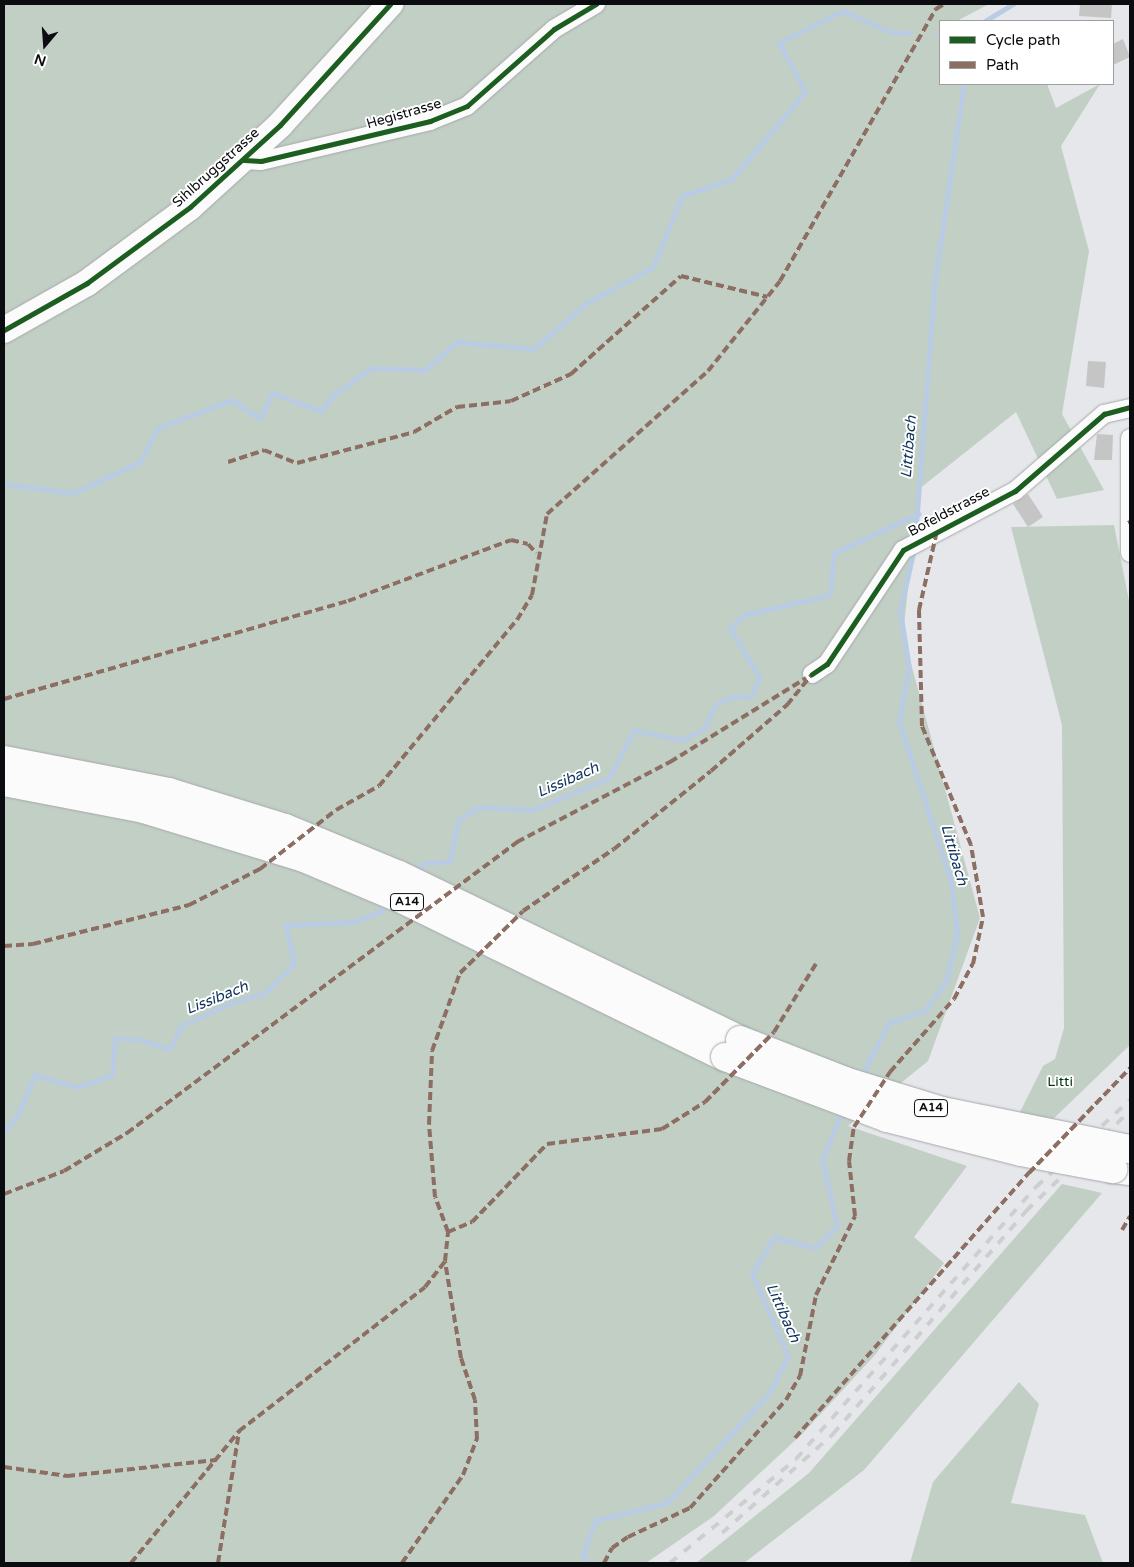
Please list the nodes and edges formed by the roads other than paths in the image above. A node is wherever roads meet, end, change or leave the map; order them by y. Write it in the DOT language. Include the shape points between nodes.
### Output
graph roads {
  1 [pos="390,4"];
  2 [pos="596,4"];
  3 [pos="244,160"];
  4 [pos="4,330"];
  5 [pos="1130,408"];
  6 [pos="1130,419"];
  7 [pos="1130,438"];
  8 [pos="1130,553"];
  9 [pos="812,674"];
  10 [pos="4,760"];
  11 [pos="4,782"];
  12 [pos="276,837"];
  13 [pos="1126,1159"];
  1 -- 3 [label="main road, Sihlbruggstrasse"];
  2 -- 3 [label="street, Hegistrasse" via="554,29 467,106 430,122 261,161"];
  3 -- 4 [label="main road, Sihlbruggstrasse" via="146,242"];
  5 -- 6 [label="street"];
  5 -- 9 [label="street, Bofeldstrasse" via="1104,414 1015,491 903,550 827,664"];
  7 -- 8 [label="street"];
  10 -- 12 [label="highway, A14" via="169,792"];
  11 -- 12 [label="highway, A14"];
  12 -- 13 [label="highway, A14, bridge" via="408,902 551,961 732,1049 887,1118 1021,1152"];
}
